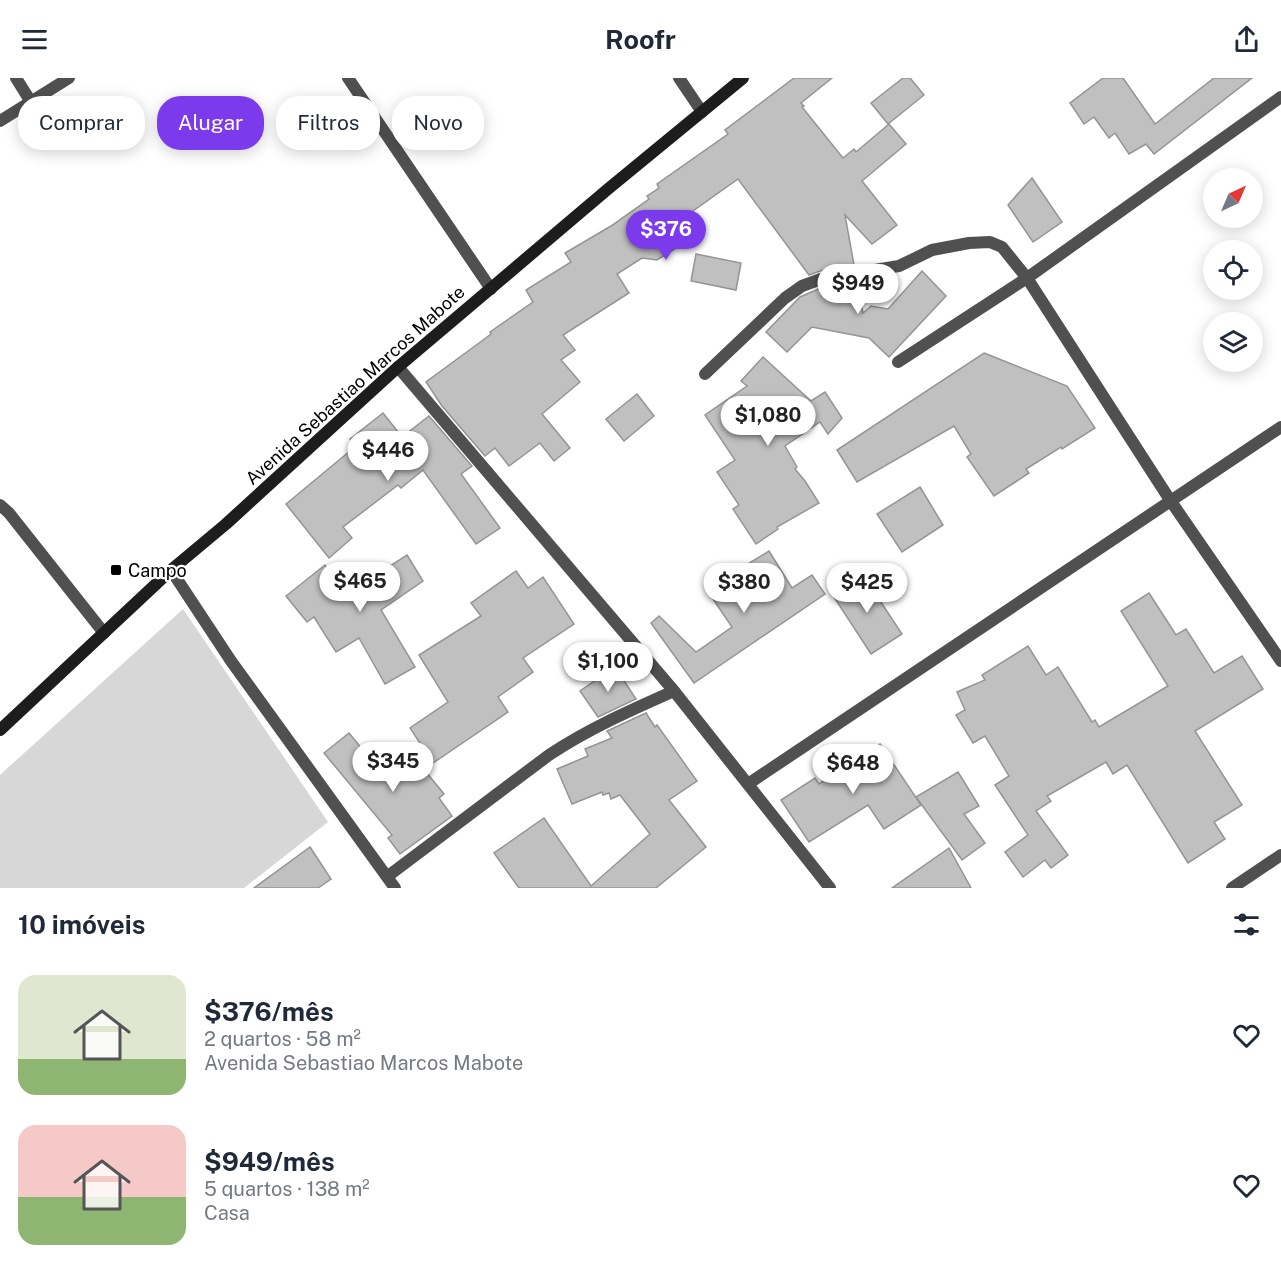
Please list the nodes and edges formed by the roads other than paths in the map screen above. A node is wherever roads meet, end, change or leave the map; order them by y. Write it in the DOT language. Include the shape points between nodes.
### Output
graph roads {
  1 [pos="16,78"];
  2 [pos="69,78"];
  3 [pos="348,78"];
  4 [pos="680,78"];
  5 [pos="743,78"];
  6 [pos="27,96"];
  7 [pos="40,96"];
  8 [pos="1281,97"];
  9 [pos="18,110"];
  10 [pos="702,112"];
  11 [pos="0,122"];
  12 [pos="1027,278"];
  13 [pos="491,289"];
  14 [pos="898,362"];
  15 [pos="398,367"];
  16 [pos="705,374"];
  17 [pos="1281,427"];
  18 [pos="1170,500"];
  19 [pos="0,505"];
  20 [pos="171,570"];
  21 [pos="104,633"];
  22 [pos="1281,662"];
  23 [pos="674,691"];
  24 [pos="0,730"];
  25 [pos="748,784"];
  26 [pos="1281,855"];
  27 [pos="388,876"];
  28 [pos="395,888"];
  29 [pos="830,888"];
  30 [pos="1232,888"];
  1 -- 6 [label="street"];
  2 -- 7 [label="street"];
  3 -- 13 [label="street"];
  4 -- 10 [label="street"];
  5 -- 10 [label="main road, Avenida Sebastiao Marcos Mabote"];
  8 -- 12 [label="street"];
  9 -- 11 [label="street"];
  10 -- 13 [label="main road, Avenida Sebastiao Marcos Mabote"];
  12 -- 14 [label="street"];
  12 -- 16 [label="street" via="1002,247 990,242 932,250 899,266 821,279 801,286 785,298"];
  12 -- 18 [label="street"];
  13 -- 15 [label="main road, Avenida Sebastiao Marcos Mabote"];
  15 -- 20 [label="main road, Avenida Sebastiao Marcos Mabote"];
  15 -- 23 [label="street"];
  17 -- 18 [label="street"];
  18 -- 22 [label="street"];
  18 -- 25 [label="street"];
  19 -- 21 [label="street"];
  20 -- 21 [label="main road, Avenida Sebastiao Marcos Mabote"];
  20 -- 27 [label="street" via="231,661"];
  21 -- 24 [label="main road, Avenida Sebastiao Marcos Mabote"];
  23 -- 25 [label="street"];
  23 -- 27 [label="street" via="573,739"];
  25 -- 29 [label="street"];
  26 -- 30 [label="street"];
  27 -- 28 [label="street"];
}
